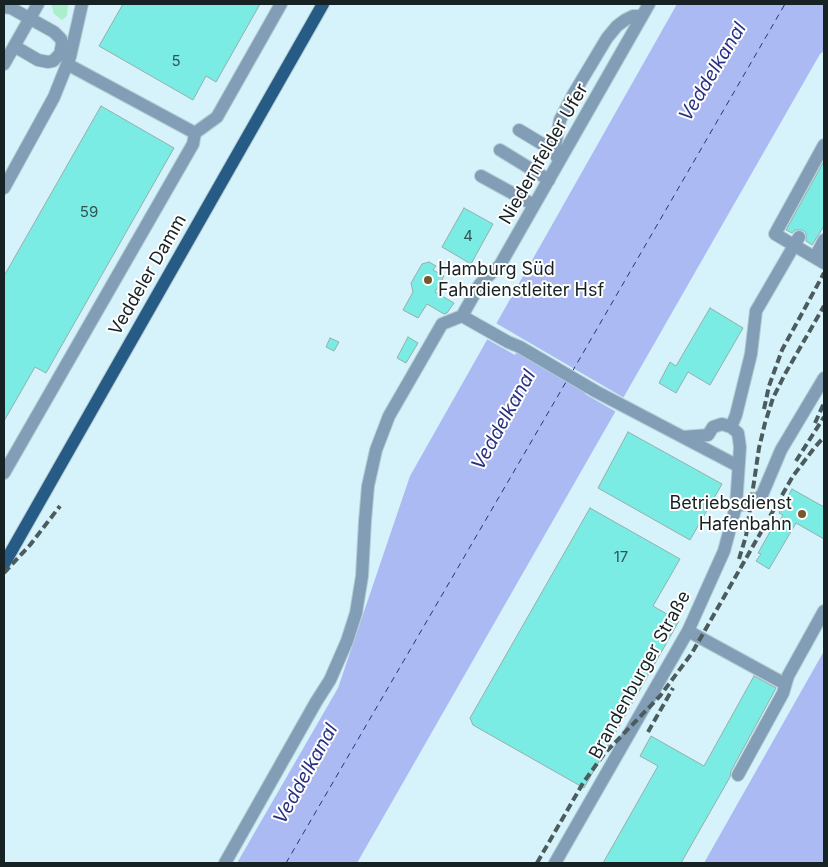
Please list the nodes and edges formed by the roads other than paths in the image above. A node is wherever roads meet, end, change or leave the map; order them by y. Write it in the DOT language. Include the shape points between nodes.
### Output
graph roads {
  1 [pos="38,4"];
  2 [pos="82,4"];
  3 [pos="282,4"];
  4 [pos="323,4"];
  5 [pos="649,4"];
  6 [pos="6,6"];
  7 [pos="642,16"];
  8 [pos="30,18"];
  9 [pos="14,46"];
  10 [pos="66,58"];
  11 [pos="4,64"];
  12 [pos="519,130"];
  13 [pos="195,133"];
  14 [pos="824,145"];
  15 [pos="500,150"];
  16 [pos="557,156"];
  17 [pos="481,176"];
  18 [pos="549,180"];
  19 [pos="4,188"];
  20 [pos="534,205"];
  21 [pos="824,240"];
  22 [pos="796,242"];
  23 [pos="819,260"];
  24 [pos="462,316"];
  25 [pos="824,378"];
  26 [pos="731,427"];
  27 [pos="708,435"];
  28 [pos="683,437"];
  29 [pos="709,451"];
  30 [pos="738,466"];
  31 [pos="4,473"];
  32 [pos="736,506"];
  33 [pos="4,564"];
  34 [pos="824,611"];
  35 [pos="688,631"];
  36 [pos="784,684"];
  37 [pos="738,775"];
  38 [pos="225,863"];
  39 [pos="555,863"];
  1 -- 8 [label="street"];
  2 -- 10 [label="street"];
  3 -- 13 [label="street" via="217,116"];
  4 -- 33 [label="main road, Veddeler Damm"];
  5 -- 7 [label="street, Niedernfelder Ufer"];
  6 -- 8 [label="street"];
  7 -- 16 [label="street, Niedernfelder Ufer"];
  7 -- 16 [label="street" via="633,16 617,26 574,93 560,120"];
  8 -- 9 [label="street"];
  8 -- 10 [label="street" via="58,35"];
  9 -- 10 [label="street" via="43,62"];
  9 -- 11 [label="street"];
  10 -- 13 [label="street"];
  10 -- 19 [label="street" via="54,98"];
  12 -- 16 [label="street"];
  13 -- 31 [label="street" via="194,144"];
  14 -- 22 [label="street" via="774,234"];
  15 -- 18 [label="street"];
  16 -- 18 [label="street, Niedernfelder Ufer"];
  17 -- 20 [label="street"];
  18 -- 20 [label="street, Niedernfelder Ufer"];
  20 -- 24 [label="street, Niedernfelder Ufer" via="500,265 480,284"];
  21 -- 23 [label="street"];
  22 -- 23 [label="street"];
  22 -- 26 [label="street" via="756,311 751,354"];
  24 -- 28 [label="street"];
  24 -- 38 [label="street" via="442,324 389,416 376,450 368,486 362,576 348,641 330,680"];
  25 -- 32 [label="street" via="781,450 762,495 752,503"];
  26 -- 27 [label="street" via="722,424 713,427"];
  26 -- 30 [label="street, Brandenburger Straße" via="738,433"];
  27 -- 28 [label="street"];
  27 -- 29 [label="street"];
  28 -- 29 [label="street"];
  29 -- 30 [label="street"];
  30 -- 32 [label="street, Brandenburger Straße"];
  32 -- 35 [label="street, Brandenburger Straße" via="724,551"];
  34 -- 36 [label="street"];
  35 -- 36 [label="street"];
  35 -- 39 [label="street, Brandenburger Straße"];
  36 -- 37 [label="street"];
}
